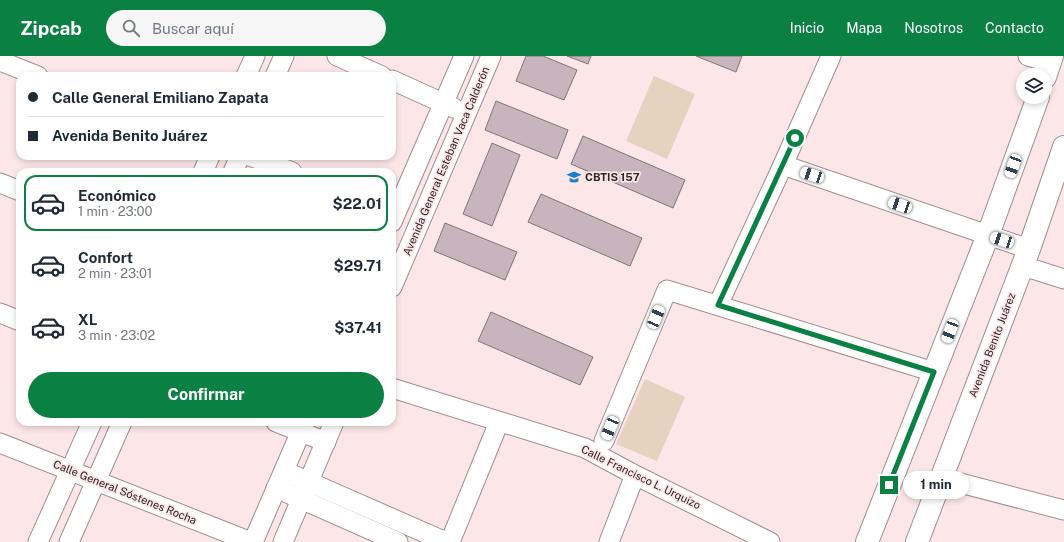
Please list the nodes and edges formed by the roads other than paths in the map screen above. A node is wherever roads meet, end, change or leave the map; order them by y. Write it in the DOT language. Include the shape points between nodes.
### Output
graph roads {
  1 [pos="254,56"];
  2 [pos="284,56"];
  3 [pos="337,56"];
  4 [pos="464,56"];
  5 [pos="491,56"];
  6 [pos="831,56"];
  7 [pos="1028,56"];
  8 [pos="0,62"];
  9 [pos="1049,65"];
  10 [pos="27,72"];
  11 [pos="248,72"];
  12 [pos="277,72"];
  13 [pos="373,72"];
  14 [pos="396,82"];
  15 [pos="444,103"];
  16 [pos="1035,104"];
  17 [pos="466,114"];
  18 [pos="1064,147"];
  19 [pos="260,160"];
  20 [pos="783,166"];
  21 [pos="282,168"];
  22 [pos="0,183"];
  23 [pos="16,189"];
  24 [pos="396,208"];
  25 [pos="396,216"];
  26 [pos="420,221"];
  27 [pos="988,235"];
  28 [pos="1026,257"];
  29 [pos="396,278"];
  30 [pos="1064,279"];
  31 [pos="718,305"];
  32 [pos="0,313"];
  33 [pos="16,319"];
  34 [pos="934,372"];
  35 [pos="396,389"];
  36 [pos="499,422"];
  37 [pos="90,426"];
  38 [pos="120,426"];
  39 [pos="332,426"];
  40 [pos="303,427"];
  41 [pos="604,441"];
  42 [pos="0,442"];
  43 [pos="326,442"];
  44 [pos="70,470"];
  45 [pos="284,471"];
  46 [pos="635,475"];
  47 [pos="941,478"];
  48 [pos="96,481"];
  49 [pos="309,482"];
  50 [pos="276,488"];
  51 [pos="302,499"];
  52 [pos="1064,510"];
  53 [pos="38,542"];
  54 [pos="69,542"];
  55 [pos="252,542"];
  56 [pos="283,542"];
  57 [pos="398,542"];
  58 [pos="446,542"];
  59 [pos="450,542"];
  60 [pos="609,542"];
  61 [pos="770,542"];
  62 [pos="867,542"];
  63 [pos="917,542"];
  1 -- 11 [label="street"];
  2 -- 12 [label="street"];
  3 -- 13 [label="street"];
  4 -- 15 [label="street"];
  5 -- 17 [label="street, Avenida General Esteban Vaca Calderón"];
  6 -- 20 [label="street"];
  7 -- 9 [label="street"];
  8 -- 10 [label="street"];
  14 -- 15 [label="street"];
  15 -- 17 [label="street"];
  15 -- 24 [label="street"];
  16 -- 27 [label="main road"];
  17 -- 26 [label="street, Avenida General Esteban Vaca Calderón"];
  18 -- 28 [label="main road, Avenida Benito Juárez"];
  19 -- 21 [label="street"];
  20 -- 27 [label="street"];
  20 -- 31 [label="street"];
  22 -- 23 [label="street"];
  25 -- 26 [label="street"];
  26 -- 29 [label="street, Avenida General Esteban Vaca Calderón"];
  27 -- 28 [label="street"];
  27 -- 34 [label="main road"];
  28 -- 30 [label="street"];
  28 -- 47 [label="main road, Avenida Benito Juárez"];
  31 -- 34 [label="street"];
  31 -- 41 [label="street" via="668,290"];
  32 -- 33 [label="street"];
  34 -- 62 [label="main road"];
  35 -- 36 [label="street, Calle Francisco L. Urquizo"];
  36 -- 46 [label="street, Calle Francisco L. Urquizo" via="585,448"];
  36 -- 59 [label="street"];
  37 -- 44 [label="street"];
  38 -- 48 [label="street"];
  39 -- 43 [label="street"];
  40 -- 43 [label="street"];
  40 -- 45 [label="street"];
  42 -- 44 [label="street, Calle General Sóstenes Rocha"];
  43 -- 49 [label="street"];
  44 -- 48 [label="street, Calle General Sóstenes Rocha"];
  44 -- 53 [label="street"];
  45 -- 49 [label="street"];
  45 -- 50 [label="street"];
  46 -- 60 [label="street"];
  46 -- 61 [label="street, Calle Francisco L. Urquizo"];
  47 -- 52 [label="street"];
  47 -- 63 [label="main road, Avenida Benito Juárez"];
  48 -- 54 [label="street"];
  48 -- 55 [label="street, Calle General Sóstenes Rocha"];
  49 -- 51 [label="street"];
  49 -- 58 [label="street"];
  50 -- 51 [label="street"];
  50 -- 55 [label="street"];
  51 -- 56 [label="street"];
  51 -- 57 [label="street"];
}
